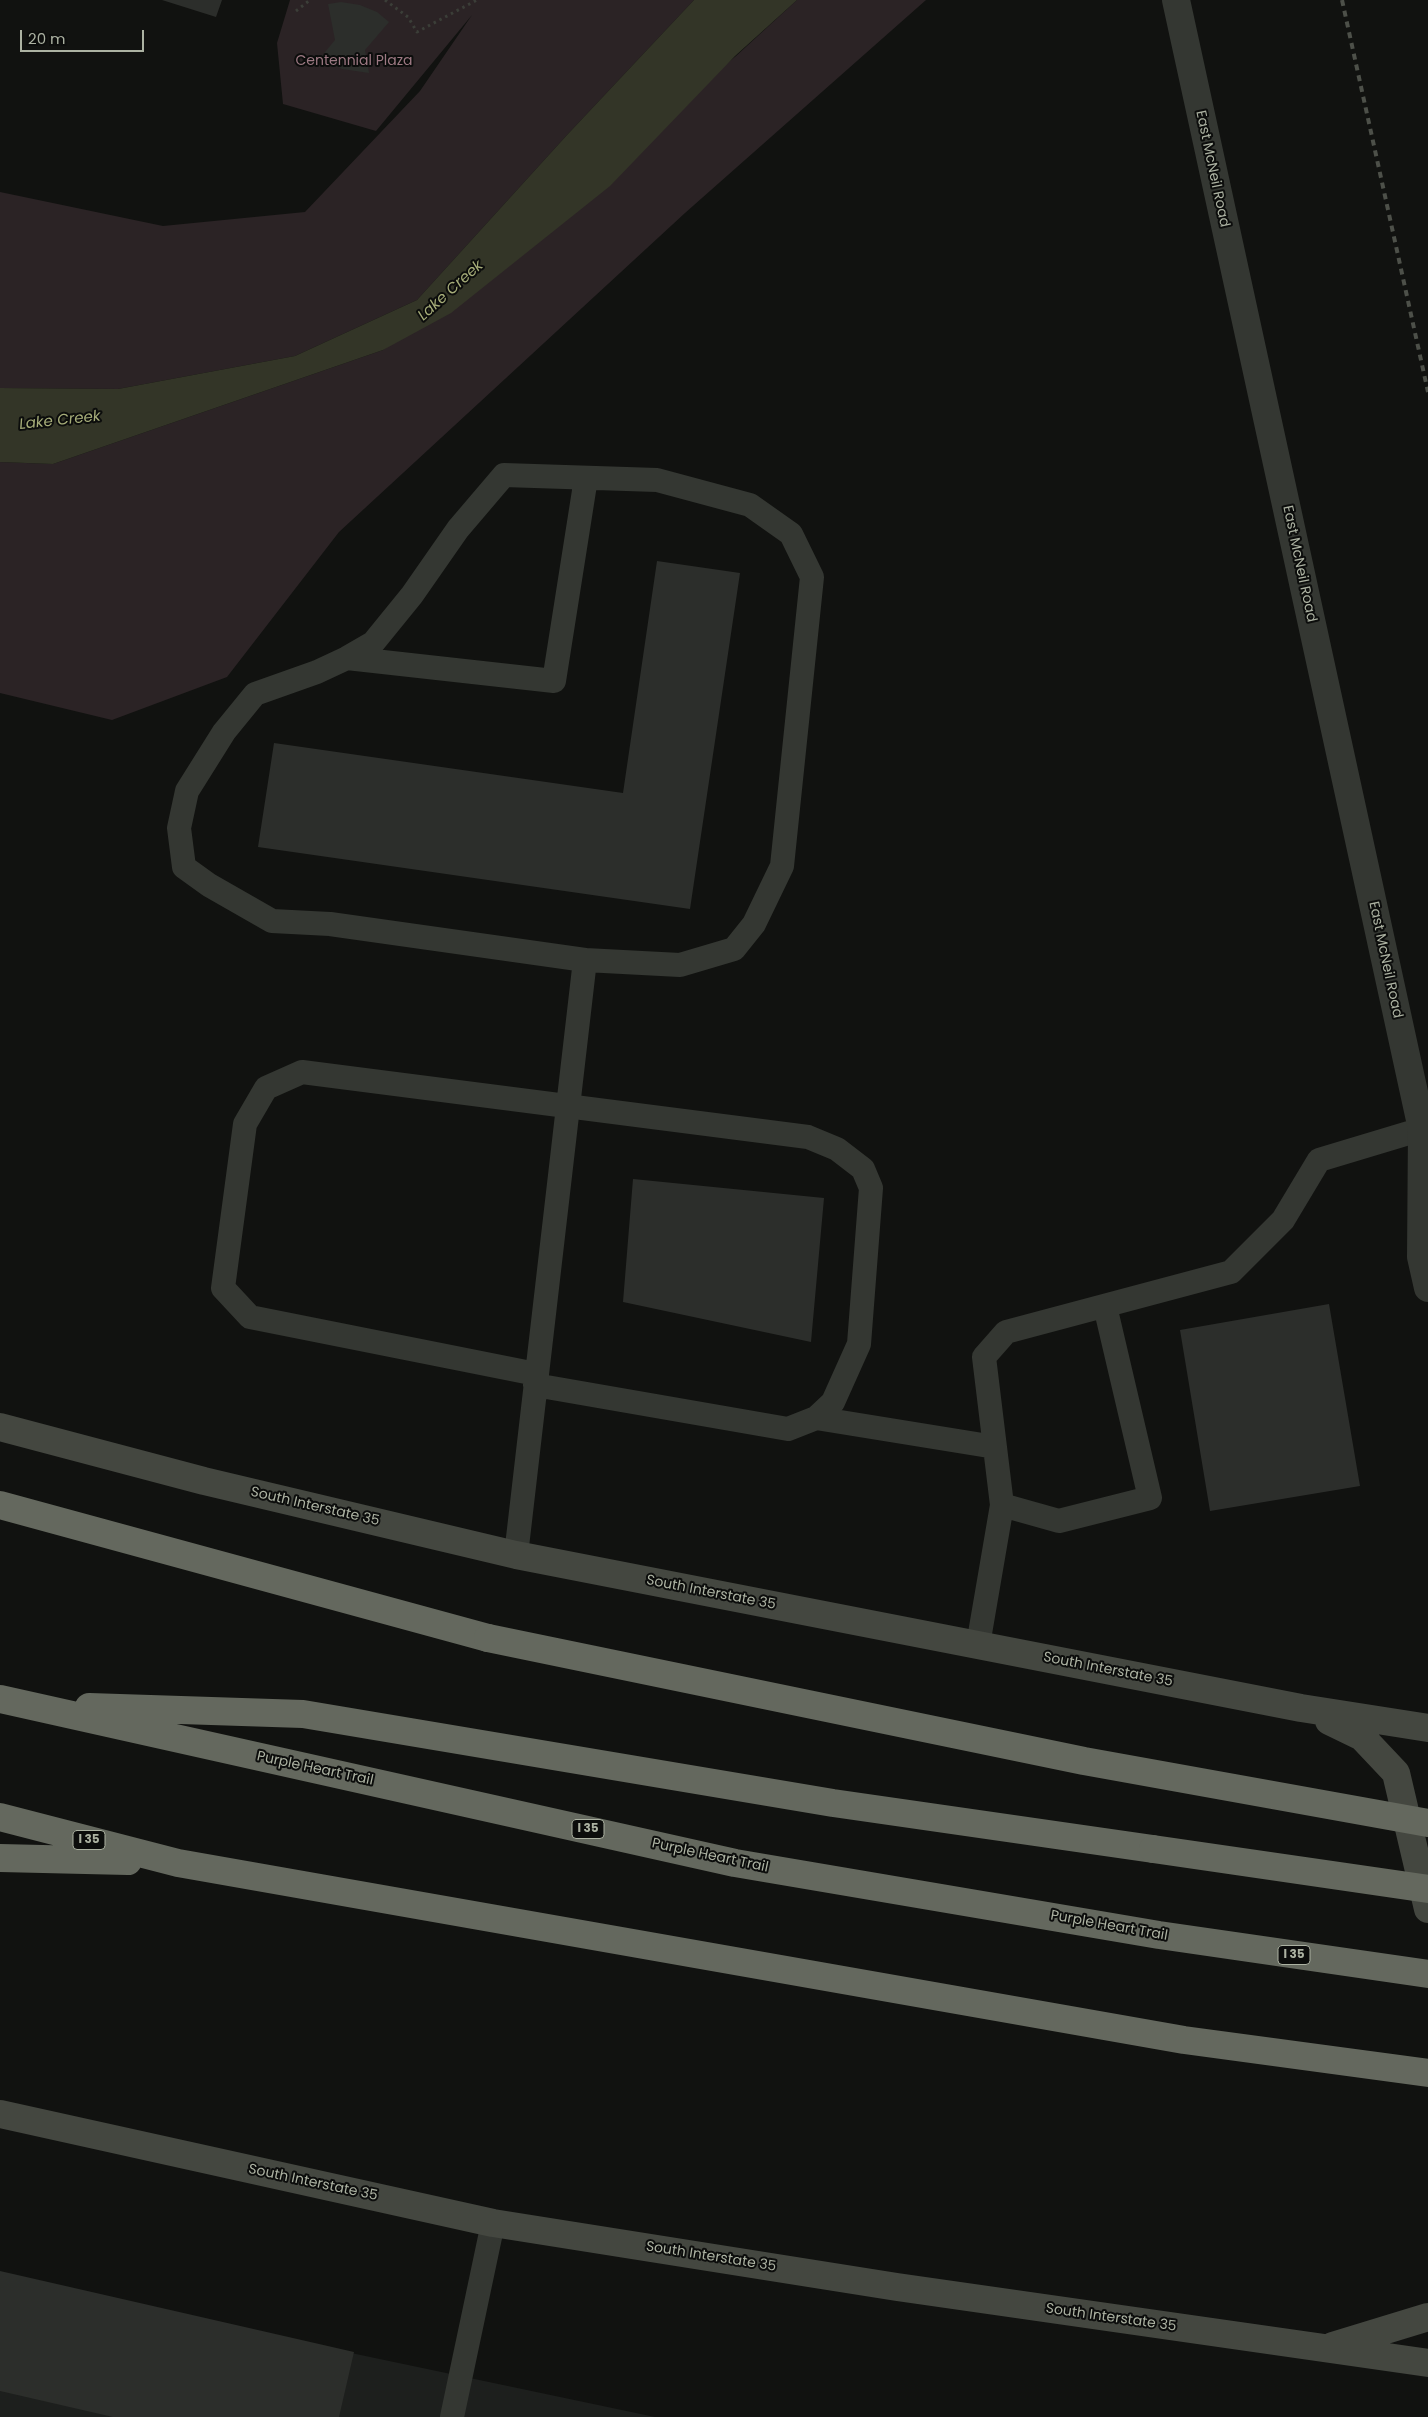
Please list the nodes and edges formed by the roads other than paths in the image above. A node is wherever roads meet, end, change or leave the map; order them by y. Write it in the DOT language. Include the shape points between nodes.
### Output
graph roads {
  1 [pos="1176,0"];
  2 [pos="586,478"];
  3 [pos="348,658"];
  4 [pos="585,960"];
  5 [pos="568,1106"];
  6 [pos="1425,1134"];
  7 [pos="1428,1288"];
  8 [pos="1105,1306"];
  9 [pos="536,1380"];
  10 [pos="816,1418"];
  11 [pos="0,1427"];
  12 [pos="995,1447"];
  13 [pos="0,1505"];
  14 [pos="1002,1505"];
  15 [pos="516,1555"];
  16 [pos="978,1645"];
  17 [pos="10,1702"];
  18 [pos="1301,1708"];
  19 [pos="1428,1728"];
  20 [pos="0,1817"];
  21 [pos="1428,1823"];
  22 [pos="0,1858"];
  23 [pos="178,1863"];
  24 [pos="1428,1888"];
  25 [pos="1428,1909"];
  26 [pos="1428,1974"];
  27 [pos="1428,2073"];
  28 [pos="0,2114"];
  29 [pos="493,2223"];
  30 [pos="1428,2317"];
  31 [pos="1324,2349"];
  32 [pos="1428,2363"];
  33 [pos="452,2417"];
  1 -- 6 [label="street, East McNeil Road"];
  2 -- 3 [label="lane" via="504,475 458,529 412,595 373,643"];
  2 -- 3 [label="lane" via="554,681"];
  2 -- 4 [label="lane" via="657,480 750,505 791,534 812,578 782,866 754,924 734,949 680,965"];
  3 -- 4 [label="lane" via="255,694 224,732 187,791 179,828 184,868 272,920 330,924"];
  4 -- 5 [label="lane"];
  5 -- 9 [label="lane"];
  5 -- 9 [label="lane" via="302,1072 266,1088 246,1124 223,1288 250,1317"];
  5 -- 10 [label="lane" via="808,1136 837,1149 863,1169 871,1188 859,1344 833,1402"];
  6 -- 7 [label="street, East McNeil Road" via="1421,1257"];
  6 -- 8 [label="lane" via="1319,1160 1283,1220 1231,1272"];
  8 -- 12 [label="lane" via="1006,1332 984,1357"];
  8 -- 14 [label="lane" via="1150,1498 1059,1521"];
  9 -- 10 [label="lane" via="788,1429"];
  9 -- 15 [label="lane"];
  10 -- 12 [label="lane"];
  11 -- 15 [label="main road, South Interstate 35"];
  12 -- 14 [label="lane"];
  13 -- 21 [label="highway, bridge" via="488,1638 1084,1762"];
  14 -- 16 [label="lane"];
  15 -- 16 [label="main road, South Interstate 35"];
  16 -- 18 [label="main road, South Interstate 35"];
  17 -- 24 [label="highway, bridge" via="303,1714 832,1803"];
  17 -- 26 [label="highway, Purple Heart Trail / I 35" via="735,1863 1159,1935"];
  18 -- 19 [label="main road, South Interstate 35"];
  18 -- 25 [label="main road" via="1362,1737 1396,1772"];
  20 -- 23 [label="highway, I 35"];
  22 -- 23 [label="highway"];
  23 -- 27 [label="highway, I 35" via="1184,2040"];
  28 -- 29 [label="main road, South Interstate 35"];
  29 -- 31 [label="main road, South Interstate 35" via="897,2287"];
  29 -- 33 [label="lane"];
  30 -- 31 [label="main road"];
  31 -- 32 [label="main road, South Interstate 35"];
}
